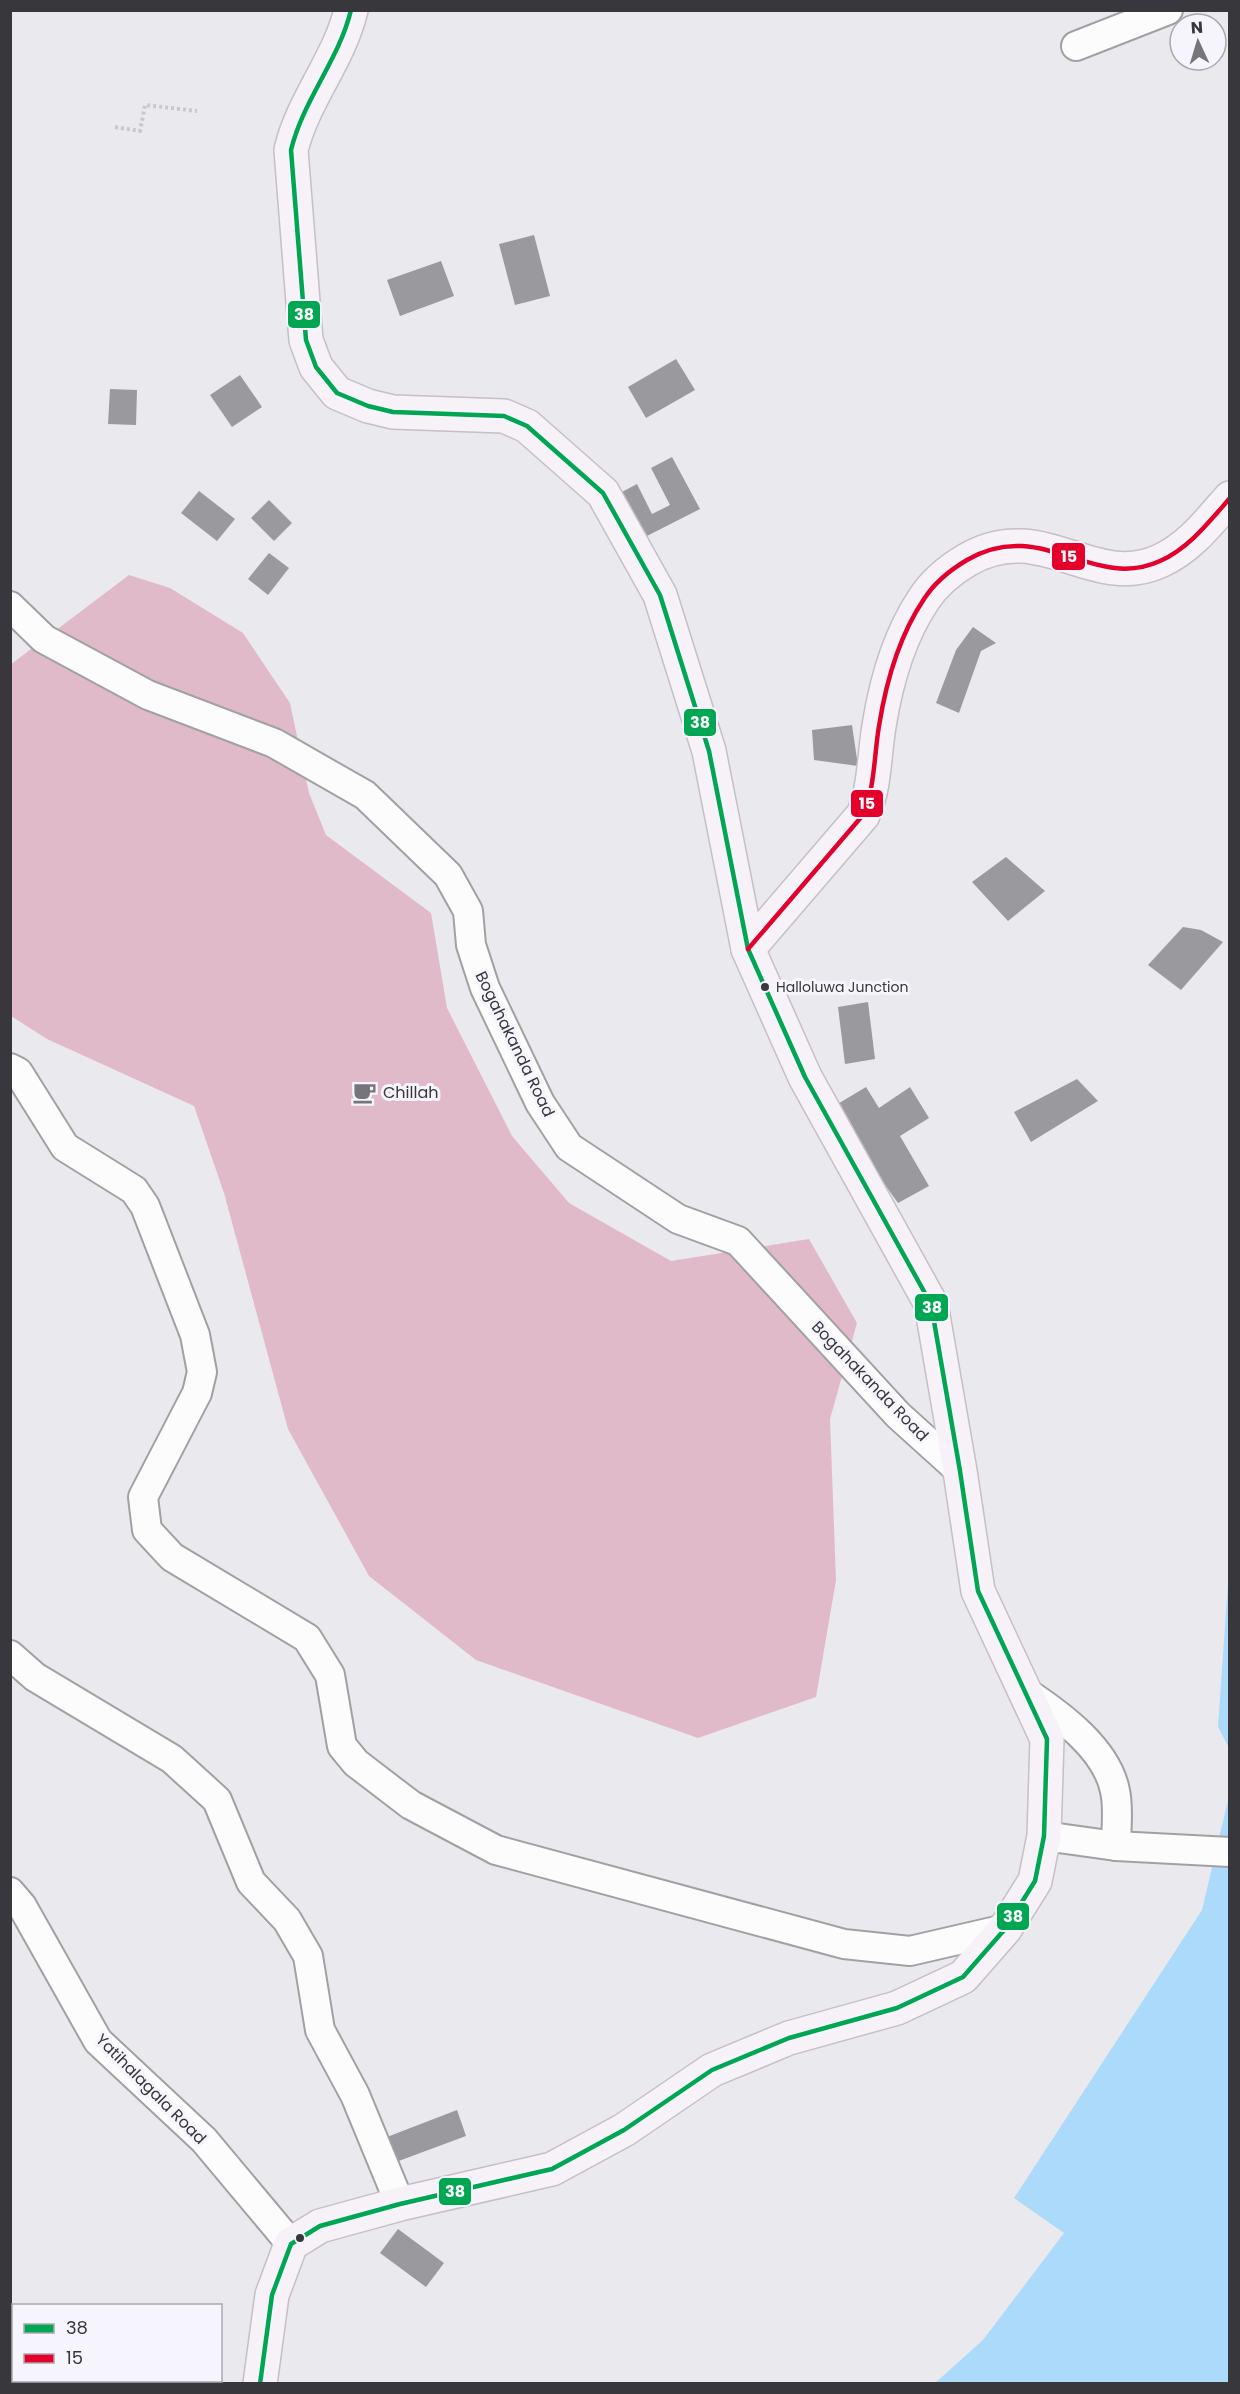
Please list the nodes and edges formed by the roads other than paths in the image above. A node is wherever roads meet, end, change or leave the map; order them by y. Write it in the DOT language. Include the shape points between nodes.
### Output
graph roads {
  1 [pos="351,10"];
  2 [pos="1168,10"];
  3 [pos="1076,46"];
  4 [pos="1230,498"];
  5 [pos="10,606"];
  6 [pos="748,949"];
  7 [pos="10,1068"];
  8 [pos="960,1471"];
  9 [pos="10,1655"];
  10 [pos="1027,1693"];
  11 [pos="1044,1836"];
  12 [pos="1126,1847"];
  13 [pos="1230,1852"];
  14 [pos="10,1892"];
  15 [pos="1005,1929"];
  16 [pos="400,2204"];
  17 [pos="291,2244"];
  18 [pos="260,2384"];
  1 -- 6 [label="main road" via="346,30 297,125 291,150 306,340 316,367 337,393 368,406 393,412 504,416 527,426 603,493 660,595 667,617 709,751"];
  2 -- 3 [label="street"];
  4 -- 6 [label="main road" via="1184,547 1159,562 1140,567 1112,569 1042,548 1010,544 981,552 948,571 925,597 906,629 892,668 879,726 872,795 863,815"];
  5 -- 8 [label="street, Bogahakanda Road" via="44,639 138,689 274,743 365,795 448,875 468,911 471,945 485,988 540,1104 569,1147 678,1219 738,1241 898,1414"];
  6 -- 8 [label="main road" via="805,1077 930,1305"];
  7 -- 15 [label="street" via="18,1072 65,1147 134,1191 145,1206 195,1335 202,1372 197,1393 143,1497 147,1530 172,1557 306,1638 330,1675 342,1746 356,1763 411,1805 496,1850 844,1944 910,1951"];
  8 -- 10 [label="main road" via="978,1591"];
  9 -- 16 [label="street" via="35,1677 172,1759 217,1800 251,1882 287,1920 308,1956 320,2030 355,2095"];
  10 -- 11 [label="main road" via="1047,1739"];
  10 -- 12 [label="street" via="1068,1722 1099,1755 1115,1790"];
  11 -- 12 [label="street"];
  11 -- 15 [label="main road" via="1035,1881"];
  12 -- 13 [label="street"];
  14 -- 17 [label="street, Yatihalagala Road" via="22,1906 98,2041 204,2140"];
  15 -- 16 [label="main road" via="963,1977 897,2008 789,2038 712,2070 624,2130 552,2169"];
  16 -- 17 [label="main road" via="320,2226"];
  17 -- 18 [label="main road" via="272,2295"];
}
